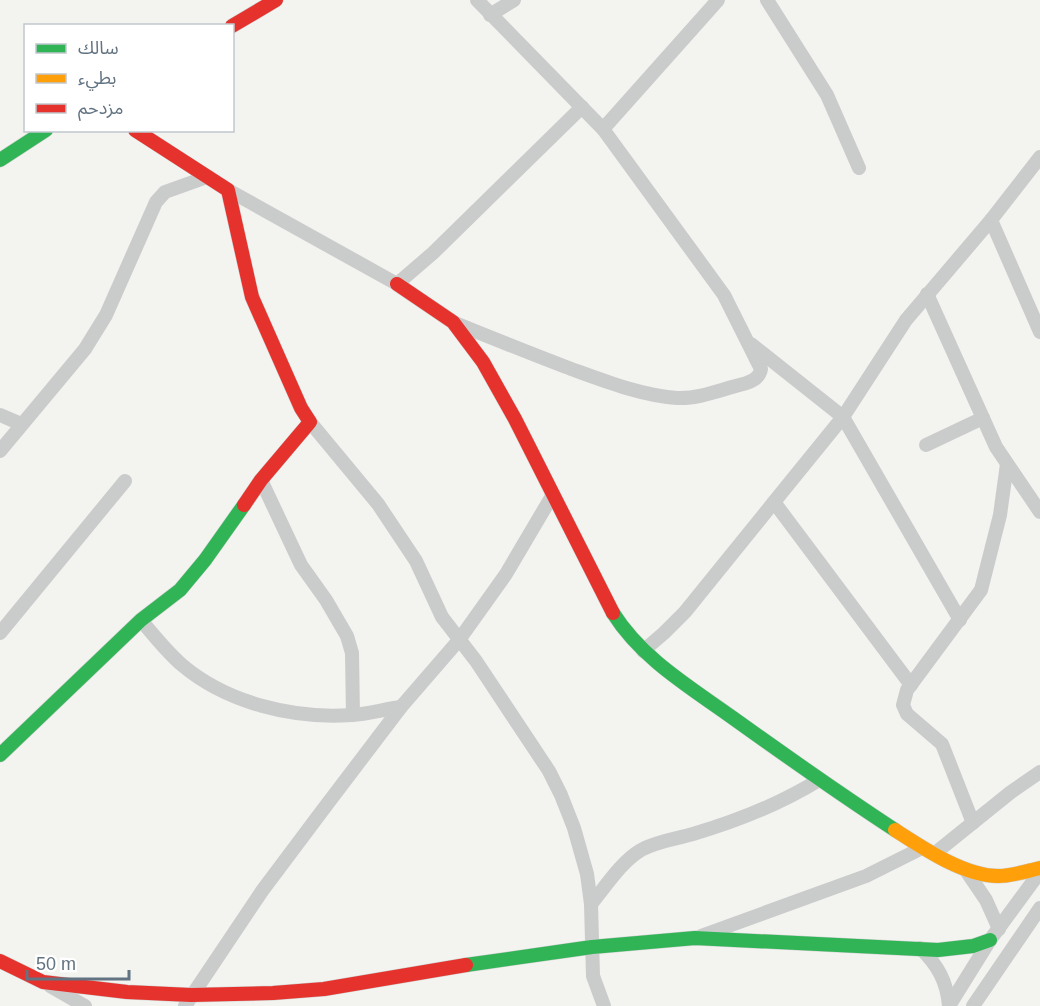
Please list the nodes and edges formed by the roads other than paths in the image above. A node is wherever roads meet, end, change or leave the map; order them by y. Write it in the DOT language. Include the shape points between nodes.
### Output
graph roads {
  1 [pos="276,0"];
  2 [pos="477,0"];
  3 [pos="514,0"];
  4 [pos="718,0"];
  5 [pos="767,0"];
  6 [pos="490,15"];
  7 [pos="234,25"];
  8 [pos="582,107"];
  9 [pos="603,129"];
  10 [pos="43,132"];
  11 [pos="138,132"];
  12 [pos="1040,157"];
  13 [pos="0,160"];
  14 [pos="859,168"];
  15 [pos="207,177"];
  16 [pos="228,190"];
  17 [pos="991,220"];
  18 [pos="397,284"];
  19 [pos="927,294"];
  20 [pos="453,322"];
  21 [pos="1040,332"];
  22 [pos="749,342"];
  23 [pos="0,415"];
  24 [pos="843,417"];
  25 [pos="983,418"];
  26 [pos="310,422"];
  27 [pos="21,424"];
  28 [pos="926,444"];
  29 [pos="0,451"];
  30 [pos="1007,464"];
  31 [pos="261,480"];
  32 [pos="125,482"];
  33 [pos="552,496"];
  34 [pos="774,502"];
  35 [pos="1040,513"];
  36 [pos="141,620"];
  37 [pos="960,620"];
  38 [pos="0,633"];
  39 [pos="459,640"];
  40 [pos="643,651"];
  41 [pos="911,685"];
  42 [pos="401,706"];
  43 [pos="353,715"];
  44 [pos="0,755"];
  45 [pos="1040,772"];
  46 [pos="819,780"];
  47 [pos="973,823"];
  48 [pos="928,851"];
  49 [pos="965,870"];
  50 [pos="1040,870"];
  51 [pos="591,904"];
  52 [pos="1040,908"];
  53 [pos="1034,926"];
  54 [pos="994,934"];
  55 [pos="695,938"];
  56 [pos="592,947"];
  57 [pos="920,948"];
  58 [pos="0,961"];
  59 [pos="43,981"];
  60 [pos="188,1000"];
  61 [pos="85,1006"];
  62 [pos="604,1006"];
  63 [pos="949,1006"];
  64 [pos="973,1006"];
  1 -- 7 [label="street"];
  2 -- 6 [label="street"];
  3 -- 6 [label="street"];
  4 -- 9 [label="street"];
  5 -- 14 [label="street" via="827,95"];
  6 -- 8 [label="street"];
  8 -- 9 [label="street"];
  8 -- 18 [label="street" via="433,254"];
  9 -- 22 [label="street" via="724,295"];
  10 -- 13 [label="street"];
  11 -- 15 [label="street"];
  12 -- 17 [label="street"];
  15 -- 16 [label="street"];
  15 -- 27 [label="street" via="165,192 156,202 106,315 85,350"];
  16 -- 18 [label="street"];
  16 -- 26 [label="street" via="252,297"];
  17 -- 19 [label="street"];
  17 -- 21 [label="street"];
  18 -- 20 [label="street"];
  19 -- 24 [label="street"];
  19 -- 25 [label="street"];
  20 -- 22 [label="street" via="603,381 678,398 719,391 757,378 761,369"];
  20 -- 33 [label="street" via="483,362"];
  22 -- 24 [label="street"];
  23 -- 27 [label="street"];
  24 -- 34 [label="street"];
  24 -- 37 [label="street"];
  25 -- 28 [label="street"];
  25 -- 30 [label="street"];
  26 -- 31 [label="street"];
  26 -- 39 [label="street" via="378,504 408,548 442,617"];
  27 -- 29 [label="street"];
  30 -- 35 [label="street"];
  30 -- 37 [label="street" via="984,583"];
  31 -- 36 [label="street" via="180,590"];
  31 -- 43 [label="street" via="301,565 347,636 352,653"];
  32 -- 38 [label="street"];
  33 -- 39 [label="street" via="506,574"];
  33 -- 40 [label="street" via="613,614"];
  34 -- 40 [label="street" via="685,612"];
  34 -- 41 [label="street"];
  36 -- 43 [label="street" via="182,664 226,693 295,713"];
  36 -- 44 [label="street"];
  37 -- 41 [label="street"];
  39 -- 42 [label="street"];
  39 -- 51 [label="street" via="513,715 555,783 574,828"];
  40 -- 46 [label="street"];
  41 -- 47 [label="street" via="904,709 942,744"];
  42 -- 43 [label="street"];
  42 -- 60 [label="street" via="262,891"];
  45 -- 47 [label="street"];
  46 -- 48 [label="street"];
  46 -- 51 [label="street" via="754,813 642,849"];
  47 -- 48 [label="street"];
  48 -- 49 [label="street"];
  48 -- 55 [label="street"];
  49 -- 50 [label="street" via="1000,876"];
  49 -- 54 [label="street" via="986,900"];
  50 -- 54 [label="street"];
  51 -- 56 [label="street"];
  52 -- 53 [label="street"];
  53 -- 64 [label="street"];
  54 -- 57 [label="street" via="956,949"];
  54 -- 63 [label="street"];
  55 -- 56 [label="street"];
  55 -- 57 [label="street"];
  56 -- 60 [label="street" via="324,989"];
  56 -- 62 [label="street" via="593,976"];
  57 -- 63 [label="street" via="944,980"];
  58 -- 59 [label="street"];
  59 -- 60 [label="street"];
  59 -- 61 [label="street"];
}
